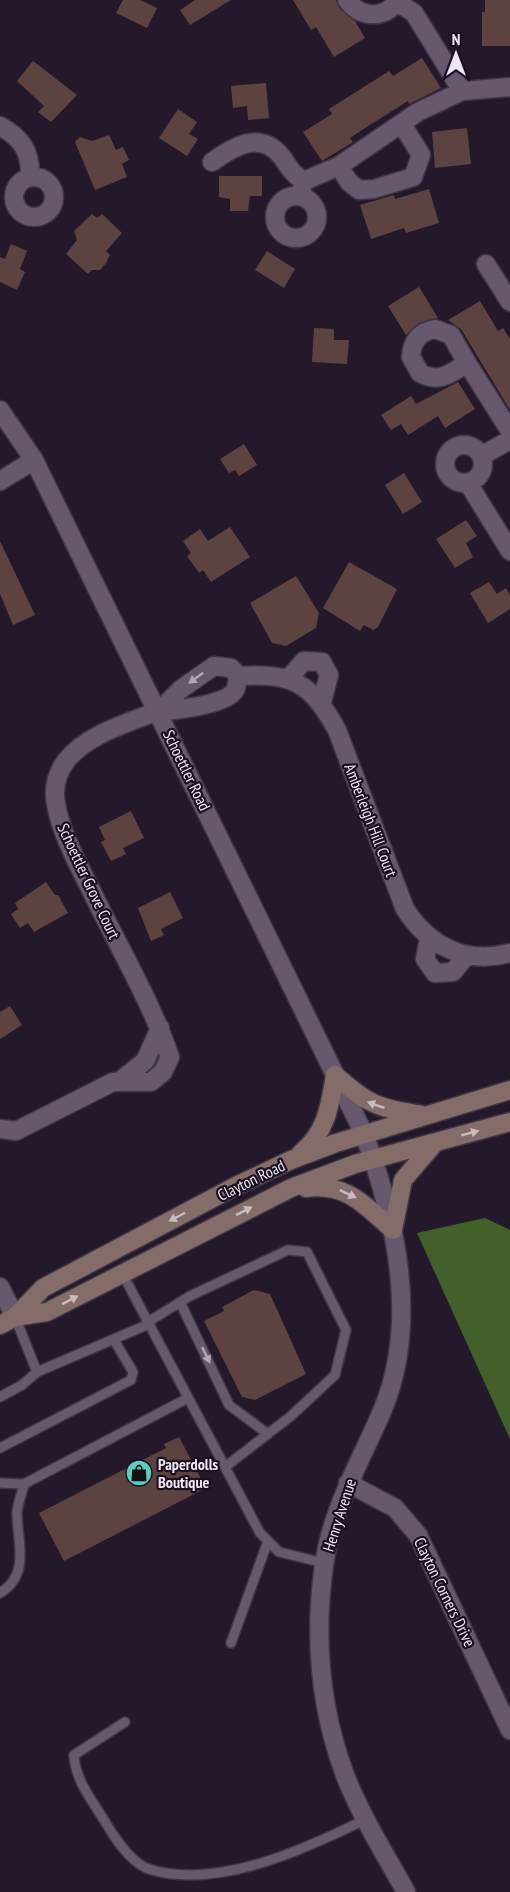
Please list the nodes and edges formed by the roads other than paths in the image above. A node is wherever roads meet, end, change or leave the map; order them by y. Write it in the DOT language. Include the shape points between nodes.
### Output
graph roads {
  1 [pos="348,0"];
  2 [pos="397,1"];
  3 [pos="510,87"];
  4 [pos="462,90"];
  5 [pos="402,124"];
  6 [pos="0,126"];
  7 [pos="212,162"];
  8 [pos="339,166"];
  9 [pos="30,177"];
  10 [pos="486,264"];
  11 [pos="510,302"];
  12 [pos="467,363"];
  13 [pos="0,410"];
  14 [pos="510,431"];
  15 [pos="510,440"];
  16 [pos="481,456"];
  17 [pos="34,460"];
  18 [pos="0,480"];
  19 [pos="468,483"];
  20 [pos="510,551"];
  21 [pos="238,676"];
  22 [pos="288,679"];
  23 [pos="322,702"];
  24 [pos="158,711"];
  25 [pos="429,939"];
  26 [pos="510,953"];
  27 [pos="466,956"];
  28 [pos="335,1075"];
  29 [pos="510,1090"];
  30 [pos="426,1115"];
  31 [pos="510,1122"];
  32 [pos="0,1129"];
  33 [pos="364,1134"];
  34 [pos="435,1142"];
  35 [pos="373,1158"];
  36 [pos="291,1160"];
  37 [pos="291,1188"];
  38 [pos="393,1230"];
  39 [pos="122,1273"];
  40 [pos="0,1287"];
  41 [pos="180,1302"];
  42 [pos="8,1321"];
  43 [pos="148,1323"];
  44 [pos="114,1340"];
  45 [pos="37,1372"];
  46 [pos="0,1397"];
  47 [pos="188,1398"];
  48 [pos="268,1434"];
  49 [pos="0,1448"];
  50 [pos="225,1467"];
  51 [pos="0,1483"];
  52 [pos="348,1483"];
  53 [pos="24,1484"];
  54 [pos="268,1541"];
  55 [pos="324,1563"];
  56 [pos="0,1593"];
  57 [pos="231,1643"];
  58 [pos="124,1722"];
  59 [pos="510,1730"];
  60 [pos="366,1819"];
  61 [pos="406,1892"];
  1 -- 2 [label="street" via="355,9 373,15 382,14"];
  2 -- 4 [label="street" via="414,13"];
  3 -- 4 [label="street"];
  4 -- 5 [label="street"];
  5 -- 8 [label="street"];
  5 -- 8 [label="street" via="422,155 413,177 359,190"];
  6 -- 9 [label="street" via="16,134 26,148"];
  7 -- 8 [label="street" via="243,143 262,142 271,146 302,188"];
  10 -- 11 [label="street"];
  12 -- 14 [label="street"];
  13 -- 17 [label="street, Schoettler Road"];
  15 -- 16 [label="street"];
  16 -- 19 [label="street" via="481,473"];
  16 -- 19 [label="street" via="466,446 449,453 446,465 450,477"];
  17 -- 18 [label="street"];
  17 -- 24 [label="street, Schoettler Road"];
  19 -- 20 [label="street"];
  21 -- 22 [label="street, Amberleigh Hill Court" via="271,674"];
  21 -- 24 [label="street" via="235,691 227,698"];
  21 -- 24 [label="street, Amberleigh Hill Court, one-way" via="231,668 214,666"];
  22 -- 23 [label="street, Amberleigh Hill Court"];
  22 -- 23 [label="street" via="304,661 321,662 329,675"];
  23 -- 25 [label="street, Amberleigh Hill Court" via="337,730 405,909"];
  24 -- 28 [label="street, Schoettler Road"];
  24 -- 32 [label="street, Schoettler Grove Court" via="96,737 68,759 55,783 60,820 160,1028 170,1057 163,1072 151,1082 113,1082 16,1131"];
  25 -- 27 [label="street, Amberleigh Hill Court"];
  25 -- 27 [label="street" via="425,959 435,973 453,972"];
  26 -- 27 [label="street, Amberleigh Hill Court" via="496,957"];
  30 -- 28 [label="main road, one-way" via="375,1106"];
  28 -- 33 [label="street, Schoettler Road"];
  28 -- 36 [label="main road" via="324,1125 313,1143"];
  29 -- 30 [label="main road, Clayton Road"];
  30 -- 33 [label="main road, Clayton Road"];
  34 -- 31 [label="main road, Clayton Road, one-way"];
  33 -- 35 [label="street, Henry Avenue"];
  33 -- 36 [label="main road, Clayton Road"];
  34 -- 35 [label="main road, Clayton Road"];
  34 -- 38 [label="main road" via="403,1180"];
  35 -- 37 [label="main road, Clayton Road"];
  35 -- 38 [label="street, Henry Avenue"];
  36 -- 42 [label="main road, Clayton Road, one-way" via="43,1288"];
  37 -- 38 [label="main road, one-way" via="324,1186 352,1194"];
  39 -- 37 [label="main road, Clayton Road, one-way"];
  38 -- 52 [label="street, Henry Avenue" via="401,1296 395,1371 383,1408"];
  42 -- 39 [label="main road, Clayton Road, one-way" via="47,1312"];
  39 -- 43 [label="lane"];
  40 -- 42 [label="street"];
  41 -- 43 [label="lane"];
  41 -- 48 [label="lane, one-way" via="229,1405"];
  41 -- 48 [label="lane" via="288,1250 307,1252 346,1330 335,1376"];
  42 -- 45 [label="lane"];
  43 -- 44 [label="lane"];
  43 -- 47 [label="lane"];
  44 -- 45 [label="lane"];
  44 -- 49 [label="lane" via="133,1372 131,1380"];
  45 -- 46 [label="lane"];
  47 -- 50 [label="lane"];
  47 -- 53 [label="lane"];
  48 -- 50 [label="lane"];
  50 -- 54 [label="lane"];
  51 -- 53 [label="lane"];
  52 -- 55 [label="street, Henry Avenue" via="334,1519"];
  52 -- 59 [label="street, Clayton Corners Drive" via="396,1508 418,1535"];
  53 -- 56 [label="lane" via="17,1510 20,1571 11,1587"];
  54 -- 55 [label="lane" via="279,1551"];
  54 -- 57 [label="lane"];
  55 -- 60 [label="street, Henry Avenue" via="319,1614 324,1698 346,1776"];
  58 -- 60 [label="lane" via="74,1755 75,1771 118,1843 144,1868 179,1879 222,1877 254,1869"];
  60 -- 61 [label="street, Henry Avenue"];
}
